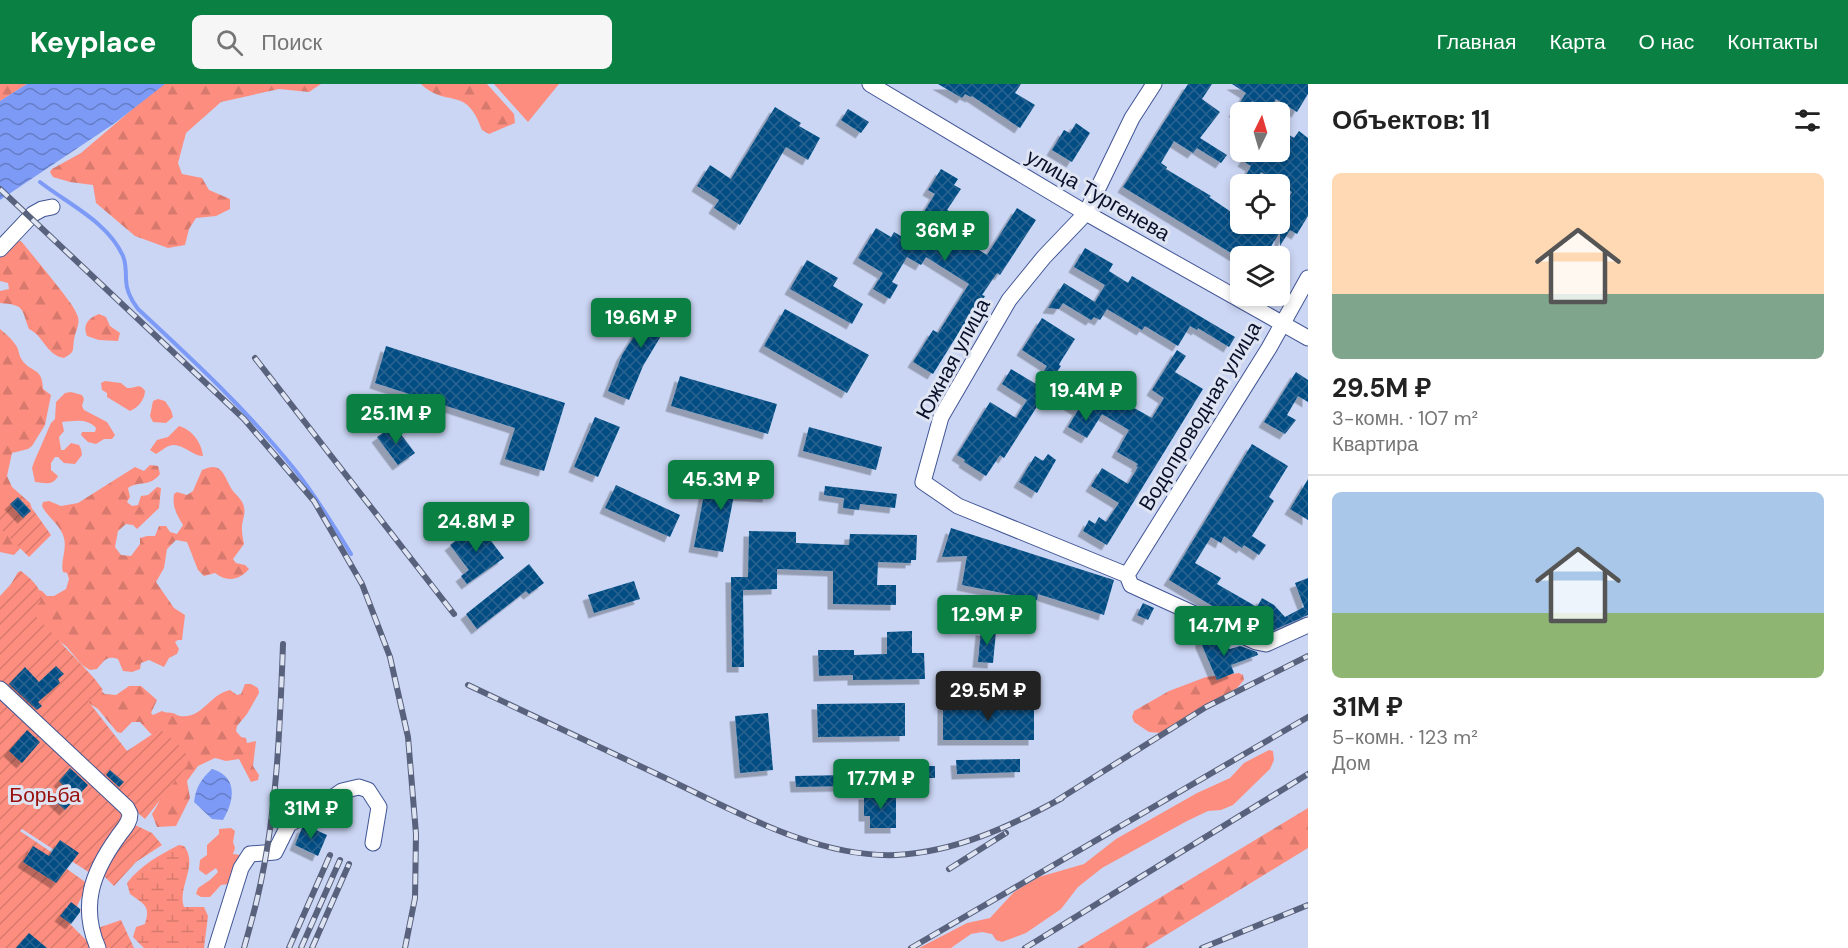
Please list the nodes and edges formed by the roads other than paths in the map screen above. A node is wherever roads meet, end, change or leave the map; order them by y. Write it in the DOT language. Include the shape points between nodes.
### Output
graph roads {
  1 [pos="870,84"];
  2 [pos="1154,84"];
  3 [pos="52,207"];
  4 [pos="1086,213"];
  5 [pos="0,249"];
  6 [pos="1308,278"];
  7 [pos="1281,322"];
  8 [pos="1308,338"];
  9 [pos="1127,574"];
  10 [pos="1308,625"];
  11 [pos="0,689"];
  12 [pos="373,843"];
  13 [pos="98,948"];
  14 [pos="216,948"];
  1 -- 4 [label="street, улица Тургенева"];
  2 -- 4 [label="street, Южная улица" via="1132,118"];
  3 -- 5 [label="street" via="33,214"];
  4 -- 7 [label="street, улица Тургенева"];
  4 -- 9 [label="street, Южная улица" via="1009,300 941,417 922,482 958,506"];
  6 -- 7 [label="street, Водопроводная улица"];
  7 -- 8 [label="street, улица Тургенева"];
  7 -- 9 [label="street, Водопроводная улица" via="1269,348"];
  9 -- 10 [label="street" via="1131,585 1256,642 1266,644"];
  11 -- 13 [label="street" via="130,814 92,881 89,917"];
  12 -- 14 [label="street" via="379,807 368,790 359,787 342,791 289,824 275,852 250,854 241,868"];
}
